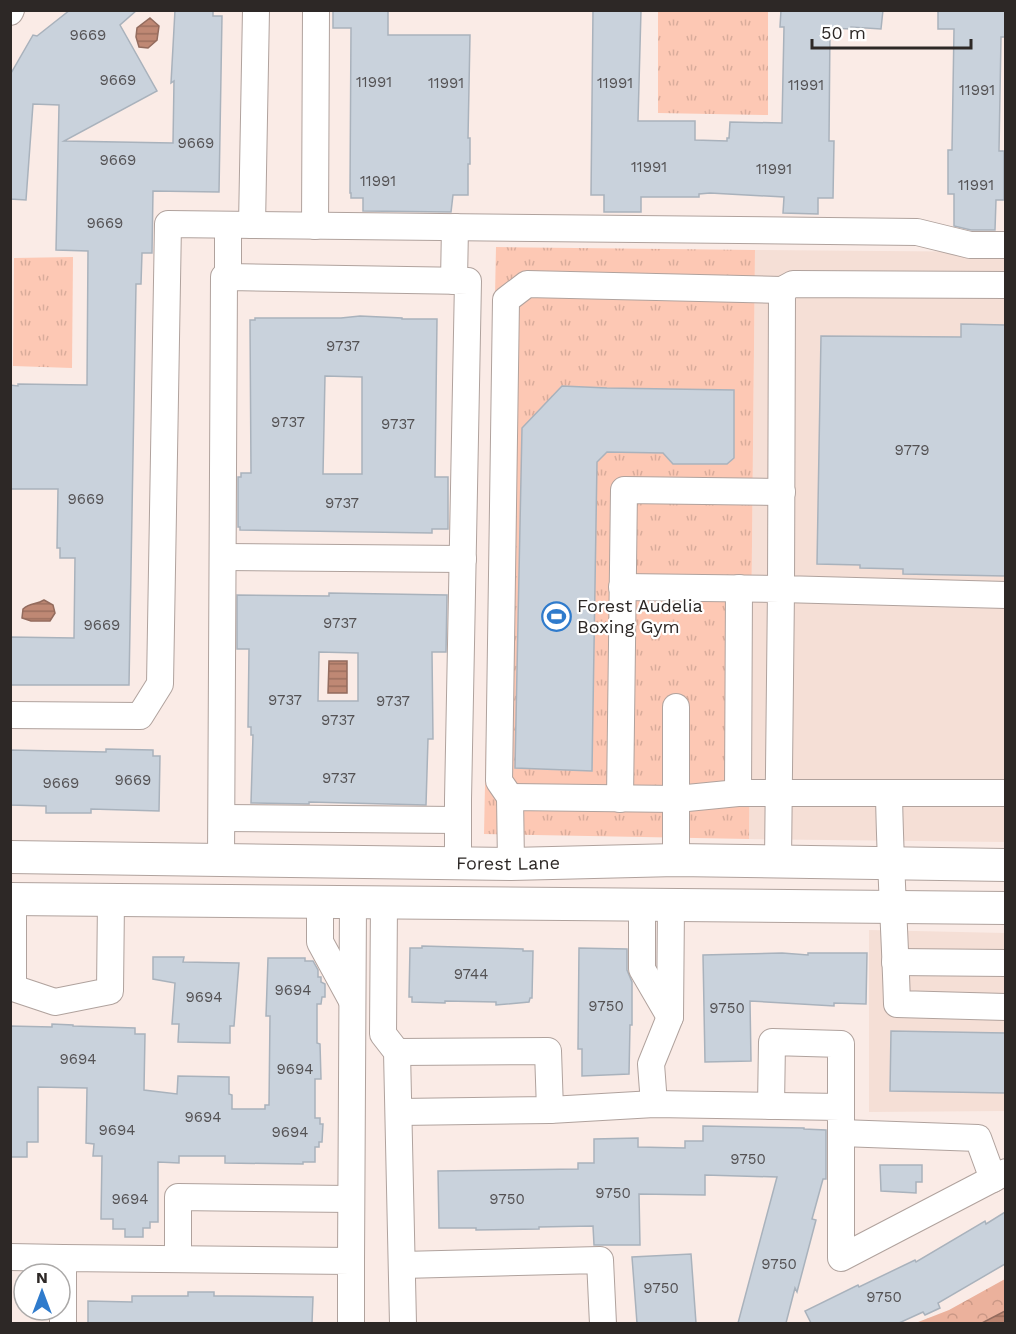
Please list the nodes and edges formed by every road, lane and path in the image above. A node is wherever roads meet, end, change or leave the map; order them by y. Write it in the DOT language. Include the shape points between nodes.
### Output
graph roads {
  1 [pos="255,10"];
  2 [pos="316,10"];
  3 [pos="240,225"];
  4 [pos="315,226"];
  5 [pos="455,227"];
  6 [pos="1005,245"];
  7 [pos="228,277"];
  8 [pos="454,281"];
  9 [pos="1005,285"];
  10 [pos="782,290"];
  11 [pos="782,492"];
  12 [pos="223,557"];
  13 [pos="463,559"];
  14 [pos="622,587"];
  15 [pos="739,588"];
  16 [pos="781,589"];
  17 [pos="1005,595"];
  18 [pos="676,707"];
  19 [pos="10,715"];
  20 [pos="738,793"];
  21 [pos="779,793"];
  22 [pos="1005,793"];
  23 [pos="889,794"];
  24 [pos="510,797"];
  25 [pos="620,799"];
  26 [pos="677,799"];
  27 [pos="222,818"];
  28 [pos="457,820"];
  29 [pos="10,857"];
  30 [pos="676,860"];
  31 [pos="221,861"];
  32 [pos="778,861"];
  33 [pos="890,862"];
  34 [pos="458,864"];
  35 [pos="512,864"];
  36 [pos="1005,865"];
  37 [pos="12,899"];
  38 [pos="111,900"];
  39 [pos="219,901"];
  40 [pos="320,902"];
  41 [pos="352,902"];
  42 [pos="384,903"];
  43 [pos="657,905"];
  44 [pos="894,907"];
  45 [pos="1005,908"];
  46 [pos="326,953"];
  47 [pos="352,953"];
  48 [pos="895,962"];
  49 [pos="1005,963"];
  50 [pos="353,1001"];
  51 [pos="1005,1007"];
  52 [pos="397,1052"];
  53 [pos="654,1104"];
  54 [pos="771,1106"];
  55 [pos="841,1107"];
  56 [pos="550,1110"];
  57 [pos="399,1112"];
  58 [pos="841,1133"];
  59 [pos="999,1175"];
  60 [pos="351,1198"];
  61 [pos="10,1257"];
  62 [pos="63,1258"];
  63 [pos="178,1259"];
  64 [pos="351,1260"];
  65 [pos="402,1265"];
  66 [pos="63,1323"];
  67 [pos="351,1323"];
  68 [pos="403,1323"];
  69 [pos="603,1323"];
  1 -- 3 [label="lane"];
  2 -- 4 [label="lane"];
  3 -- 4 [label="lane"];
  3 -- 7 [label="lane"];
  3 -- 19 [label="lane" via="168,224 160,684 140,716"];
  4 -- 5 [label="lane"];
  5 -- 6 [label="lane" via="917,232 970,245"];
  5 -- 8 [label="lane"];
  7 -- 8 [label="lane"];
  7 -- 12 [label="lane" via="224,277"];
  8 -- 13 [label="lane" via="468,281"];
  9 -- 10 [label="lane" via="793,284"];
  10 -- 11 [label="lane"];
  10 -- 24 [label="lane" via="527,284 506,300 499,781"];
  11 -- 14 [label="lane" via="624,490"];
  11 -- 16 [label="lane"];
  12 -- 13 [label="lane"];
  12 -- 27 [label="lane"];
  13 -- 28 [label="lane"];
  14 -- 15 [label="lane"];
  14 -- 25 [label="lane"];
  15 -- 16 [label="lane"];
  15 -- 20 [label="lane"];
  16 -- 17 [label="lane"];
  16 -- 21 [label="lane"];
  18 -- 26 [label="lane"];
  20 -- 21 [label="lane"];
  20 -- 26 [label="lane"];
  21 -- 23 [label="lane"];
  21 -- 32 [label="lane"];
  22 -- 23 [label="lane"];
  23 -- 33 [label="lane"];
  24 -- 25 [label="lane"];
  24 -- 35 [label="lane"];
  25 -- 26 [label="lane"];
  26 -- 30 [label="lane"];
  27 -- 28 [label="lane"];
  27 -- 31 [label="lane"];
  28 -- 34 [label="lane"];
  29 -- 31 [label="main road, Forest Lane"];
  30 -- 32 [label="main road, Forest Lane"];
  30 -- 35 [label="main road, Forest Lane"];
  31 -- 34 [label="main road, Forest Lane"];
  31 -- 39 [label="main road"];
  32 -- 33 [label="main road, Forest Lane"];
  33 -- 36 [label="main road, Forest Lane"];
  33 -- 44 [label="lane"];
  34 -- 35 [label="main road, Forest Lane"];
  35 -- 42 [label="main road" via="504,877 489,883 405,882"];
  37 -- 38 [label="main road"];
  37 -- 38 [label="lane" via="13,987 55,1002 110,991"];
  38 -- 39 [label="main road"];
  39 -- 40 [label="main road"];
  40 -- 41 [label="main road"];
  40 -- 46 [label="lane" via="320,942"];
  41 -- 42 [label="main road"];
  41 -- 47 [label="lane"];
  42 -- 43 [label="main road"];
  42 -- 52 [label="lane" via="383,1034"];
  43 -- 44 [label="main road"];
  43 -- 53 [label="lane" via="642,969 670,1017 651,1064"];
  44 -- 45 [label="main road"];
  44 -- 48 [label="lane"];
  46 -- 47 [label="lane"];
  46 -- 50 [label="lane"];
  47 -- 50 [label="lane"];
  48 -- 49 [label="lane"];
  48 -- 51 [label="lane" via="897,1004"];
  50 -- 60 [label="lane"];
  52 -- 56 [label="lane" via="548,1051"];
  52 -- 57 [label="lane"];
  53 -- 54 [label="lane"];
  53 -- 56 [label="lane"];
  54 -- 55 [label="lane"];
  54 -- 55 [label="lane" via="772,1042 841,1044"];
  55 -- 58 [label="lane"];
  56 -- 57 [label="lane"];
  57 -- 65 [label="lane"];
  58 -- 59 [label="lane" via="978,1138"];
  58 -- 59 [label="lane" via="841,1258"];
  60 -- 63 [label="lane" via="178,1197"];
  60 -- 64 [label="lane"];
  61 -- 62 [label="lane"];
  62 -- 63 [label="lane"];
  62 -- 66 [label="lane"];
  63 -- 64 [label="lane"];
  64 -- 67 [label="lane"];
  65 -- 68 [label="lane"];
  65 -- 69 [label="lane" via="600,1260"];
}
